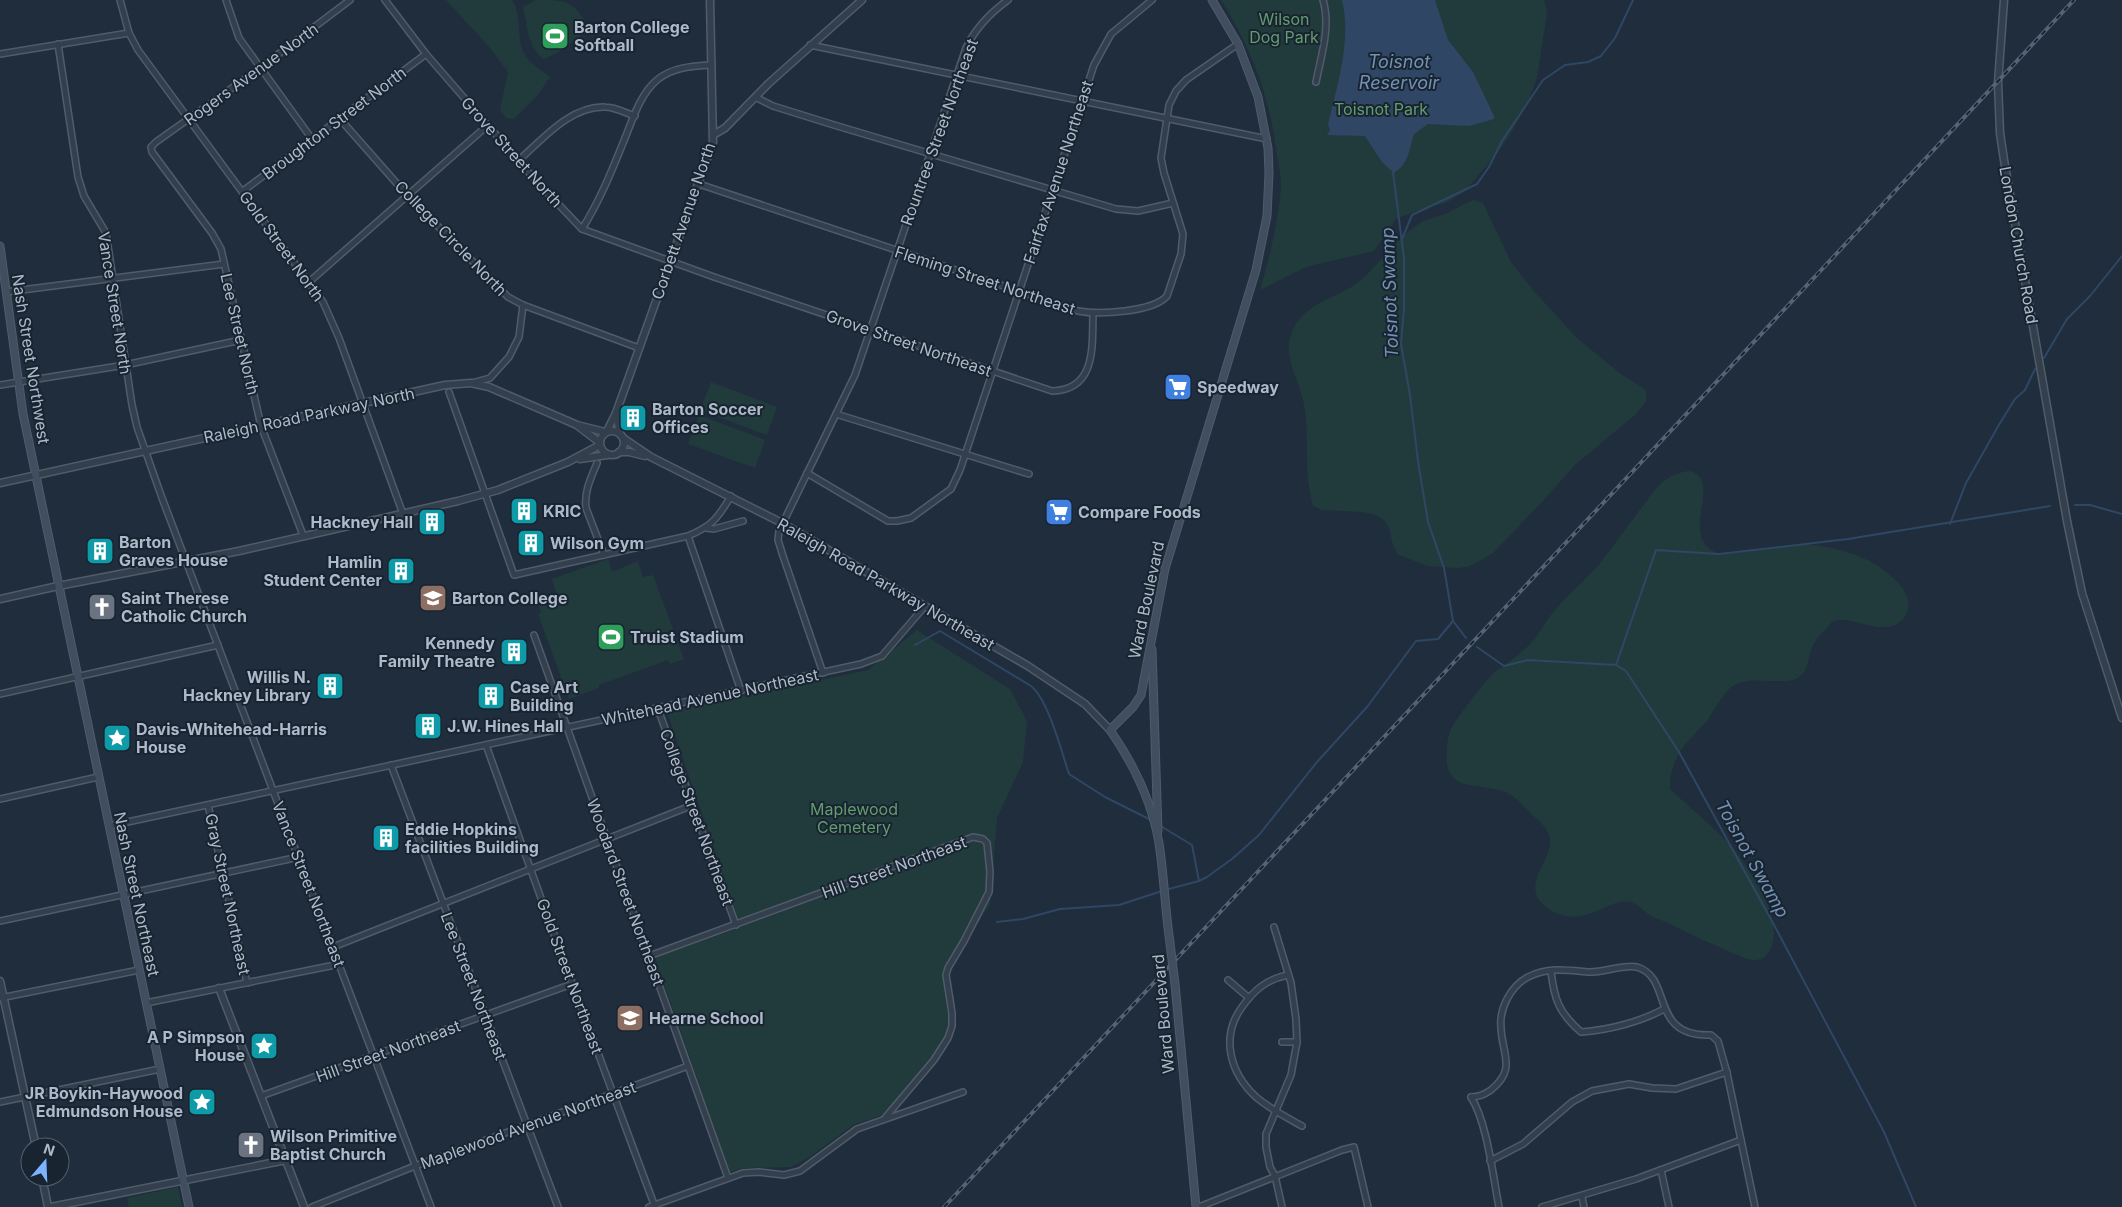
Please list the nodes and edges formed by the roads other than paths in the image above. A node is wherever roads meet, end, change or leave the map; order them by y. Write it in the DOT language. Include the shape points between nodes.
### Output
graph roads {
  1 [pos="120,0"];
  2 [pos="226,0"];
  3 [pos="350,0"];
  4 [pos="385,0"];
  5 [pos="710,0"];
  6 [pos="862,0"];
  7 [pos="1008,0"];
  8 [pos="1152,0"];
  9 [pos="1212,0"];
  10 [pos="1323,0"];
  11 [pos="2004,0"];
  12 [pos="129,32"];
  13 [pos="58,44"];
  14 [pos="1238,44"];
  15 [pos="810,45"];
  16 [pos="0,54"];
  17 [pos="426,54"];
  18 [pos="712,65"];
  19 [pos="260,68"];
  20 [pos="956,76"];
  21 [pos="1316,82"];
  22 [pos="755,97"];
  23 [pos="1082,102"];
  24 [pos="635,116"];
  25 [pos="190,119"];
  26 [pos="340,119"];
  27 [pos="1167,119"];
  28 [pos="488,125"];
  29 [pos="713,135"];
  30 [pos="312,139"];
  31 [pos="1267,139"];
  32 [pos="151,148"];
  33 [pos="930,153"];
  34 [pos="519,160"];
  35 [pos="699,184"];
  36 [pos="1052,190"];
  37 [pos="243,191"];
  38 [pos="407,195"];
  39 [pos="1173,203"];
  40 [pos="582,229"];
  41 [pos="0,246"];
  42 [pos="897,251"];
  43 [pos="670,262"];
  44 [pos="224,264"];
  45 [pos="113,278"];
  46 [pos="308,282"];
  47 [pos="6,292"];
  48 [pos="1018,292"];
  49 [pos="523,305"];
  50 [pos="1093,313"];
  51 [pos="870,330"];
  52 [pos="241,340"];
  53 [pos="639,348"];
  54 [pos="125,365"];
  55 [pos="991,371"];
  56 [pos="490,378"];
  57 [pos="19,382"];
  58 [pos="471,383"];
  59 [pos="0,385"];
  60 [pos="498,391"];
  61 [pos="450,392"];
  62 [pos="364,403"];
  63 [pos="616,413"];
  64 [pos="836,414"];
  65 [pos="577,425"];
  66 [pos="261,426"];
  67 [pos="606,432"];
  68 [pos="622,436"];
  69 [pos="599,443"];
  70 [pos="145,451"];
  71 [pos="619,452"];
  72 [pos="964,454"];
  73 [pos="608,455"];
  74 [pos="651,457"];
  75 [pos="574,460"];
  76 [pos="597,463"];
  77 [pos="807,473"];
  78 [pos="1029,474"];
  79 [pos="36,475"];
  80 [pos="0,483"];
  81 [pos="484,493"];
  82 [pos="731,496"];
  83 [pos="403,514"];
  84 [pos="743,521"];
  85 [pos="782,523"];
  86 [pos="706,528"];
  87 [pos="303,535"];
  88 [pos="688,536"];
  89 [pos="604,555"];
  90 [pos="187,561"];
  91 [pos="58,586"];
  92 [pos="0,600"];
  93 [pos="926,606"];
  94 [pos="1153,629"];
  95 [pos="534,635"];
  96 [pos="218,645"];
  97 [pos="823,673"];
  98 [pos="77,676"];
  99 [pos="740,691"];
  100 [pos="0,694"];
  101 [pos="2121,708"];
  102 [pos="658,709"];
  103 [pos="2122,718"];
  104 [pos="568,728"];
  105 [pos="1110,730"];
  106 [pos="486,745"];
  107 [pos="391,765"];
  108 [pos="98,777"];
  109 [pos="274,790"];
  110 [pos="0,799"];
  111 [pos="208,805"];
  112 [pos="693,805"];
  113 [pos="109,826"];
  114 [pos="607,840"];
  115 [pos="1158,842"];
  116 [pos="299,858"];
  117 [pos="531,870"];
  118 [pos="224,873"];
  119 [pos="124,895"];
  120 [pos="444,904"];
  121 [pos="0,921"];
  122 [pos="736,925"];
  123 [pos="1274,927"];
  124 [pos="333,947"];
  125 [pos="649,956"];
  126 [pos="340,964"];
  127 [pos="139,970"];
  128 [pos="1551,971"];
  129 [pos="1288,975"];
  130 [pos="1228,980"];
  131 [pos="0,981"];
  132 [pos="247,983"];
  133 [pos="572,984"];
  134 [pos="219,988"];
  135 [pos="2,998"];
  136 [pos="1249,998"];
  137 [pos="146,1003"];
  138 [pos="1664,1010"];
  139 [pos="486,1016"];
  140 [pos="1282,1042"];
  141 [pos="1296,1042"];
  142 [pos="375,1056"];
  143 [pos="688,1066"];
  144 [pos="160,1069"];
  145 [pos="1727,1072"];
  146 [pos="963,1092"];
  147 [pos="613,1094"];
  148 [pos="261,1096"];
  149 [pos="26,1097"];
  150 [pos="0,1102"];
  151 [pos="1276,1112"];
  152 [pos="885,1118"];
  153 [pos="528,1125"];
  154 [pos="1302,1126"];
  155 [pos="34,1137"];
  156 [pos="1741,1140"];
  157 [pos="286,1160"];
  158 [pos="1490,1161"];
  159 [pos="415,1166"];
  160 [pos="1661,1170"];
  161 [pos="1275,1176"];
  162 [pos="728,1178"];
  163 [pos="184,1180"];
  164 [pos="45,1187"];
  165 [pos="1582,1196"];
  166 [pos="653,1206"];
  167 [pos="50,1207"];
  168 [pos="189,1207"];
  169 [pos="304,1207"];
  170 [pos="312,1207"];
  171 [pos="431,1207"];
  172 [pos="558,1207"];
  173 [pos="1197,1207"];
  174 [pos="1282,1207"];
  175 [pos="1368,1207"];
  176 [pos="1498,1207"];
  177 [pos="1542,1207"];
  178 [pos="1584,1207"];
  179 [pos="1669,1207"];
  180 [pos="1755,1207"];
  1 -- 12 [label="street, Gold Street North"];
  2 -- 19 [label="street" via="239,38"];
  3 -- 19 [label="street, Rogers Avenue North"];
  4 -- 17 [label="street, Grove Street North"];
  5 -- 18 [label="street"];
  6 -- 15 [label="street, Corbett Avenue North"];
  7 -- 20 [label="street, Rountree Street Northeast" via="992,12 972,35"];
  8 -- 23 [label="street, Fairfax Avenue Northeast" via="1111,34 1094,65"];
  9 -- 14 [label="main road, Ward Boulevard"];
  10 -- 21 [label="street" via="1326,32"];
  11 -- 101 [label="street, London Church Road" via="1998,83 2000,133 2082,593"];
  12 -- 13 [label="street"];
  12 -- 25 [label="street, Gold Street North" via="138,50"];
  13 -- 16 [label="street"];
  13 -- 45 [label="street, Vance Street North" via="78,177 84,196 106,233"];
  14 -- 27 [label="street, Fleming Street Northeast" via="1180,85 1172,98"];
  14 -- 31 [label="main road, Ward Boulevard" via="1254,83"];
  15 -- 20 [label="street"];
  15 -- 22 [label="street, Corbett Avenue North"];
  17 -- 26 [label="street, Broughton Street North"];
  17 -- 28 [label="street, Grove Street North"];
  18 -- 24 [label="street" via="682,68 658,79 644,95"];
  18 -- 29 [label="street"];
  19 -- 25 [label="street, Rogers Avenue North"];
  19 -- 30 [label="street"];
  20 -- 23 [label="street"];
  20 -- 33 [label="street, Rountree Street Northeast"];
  22 -- 29 [label="street, Corbett Avenue North"];
  22 -- 33 [label="street" via="787,111"];
  23 -- 27 [label="street"];
  23 -- 36 [label="street, Fairfax Avenue Northeast"];
  24 -- 34 [label="street" via="607,107 581,111"];
  24 -- 40 [label="street"];
  25 -- 32 [label="street, Rogers Avenue North"];
  25 -- 37 [label="street, Gold Street North"];
  26 -- 30 [label="street, Broughton Street North"];
  26 -- 38 [label="street, College Circle North"];
  27 -- 31 [label="street"];
  27 -- 39 [label="street, Fleming Street Northeast" via="1161,158"];
  28 -- 34 [label="street, Grove Street North"];
  28 -- 38 [label="street"];
  29 -- 35 [label="street, Corbett Avenue North"];
  30 -- 37 [label="street, Broughton Street North"];
  31 -- 94 [label="main road, Ward Boulevard" via="1269,195 1261,249 1175,533"];
  32 -- 44 [label="street, Lee Street North" via="212,233 221,248"];
  33 -- 36 [label="street"];
  33 -- 42 [label="street, Rountree Street Northeast"];
  34 -- 40 [label="street, Grove Street North"];
  35 -- 42 [label="street, Fleming Street Northeast"];
  35 -- 43 [label="street, Corbett Avenue North"];
  36 -- 39 [label="street" via="1132,211"];
  36 -- 48 [label="street, Fairfax Avenue Northeast"];
  37 -- 46 [label="street, Gold Street North"];
  38 -- 46 [label="street"];
  38 -- 49 [label="street, College Circle North" via="508,297"];
  39 -- 50 [label="street, Fleming Street Northeast" via="1182,245 1167,296 1152,305"];
  40 -- 43 [label="street, Grove Street North"];
  41 -- 47 [label="main road, Nash Street Northwest"];
  42 -- 48 [label="street, Fleming Street Northeast"];
  42 -- 51 [label="street, Rountree Street Northeast"];
  43 -- 51 [label="street, Grove Street Northeast"];
  43 -- 53 [label="street, Corbett Avenue North"];
  44 -- 45 [label="street"];
  44 -- 52 [label="street, Lee Street North"];
  45 -- 47 [label="street"];
  45 -- 54 [label="street, Vance Street North"];
  46 -- 62 [label="street, Gold Street North" via="330,316"];
  47 -- 57 [label="main road, Nash Street Northwest"];
  48 -- 50 [label="street, Fleming Street Northeast"];
  48 -- 55 [label="street, Fairfax Avenue Northeast"];
  49 -- 53 [label="street, College Circle North"];
  49 -- 56 [label="street" via="519,337"];
  50 -- 55 [label="street, Grove Street Northeast" via="1089,367 1074,385 1052,390"];
  51 -- 55 [label="street, Grove Street Northeast"];
  51 -- 64 [label="street, Rountree Street Northeast" via="855,375"];
  52 -- 54 [label="street"];
  52 -- 66 [label="street, Lee Street North"];
  53 -- 63 [label="street, Corbett Avenue North"];
  54 -- 57 [label="street"];
  54 -- 70 [label="street, Vance Street North"];
  55 -- 72 [label="street, Fairfax Avenue Northeast"];
  56 -- 58 [label="street"];
  56 -- 60 [label="street"];
  57 -- 59 [label="street"];
  57 -- 79 [label="main road, Nash Street Northwest"];
  58 -- 60 [label="street, Raleigh Road Parkway North"];
  58 -- 62 [label="street, Raleigh Road Parkway North" via="445,385"];
  60 -- 65 [label="street, Raleigh Road Parkway North"];
  61 -- 81 [label="street"];
  62 -- 66 [label="street, Raleigh Road Parkway North"];
  62 -- 83 [label="street, Gold Street North"];
  63 -- 67 [label="street, Corbett Avenue North"];
  63 -- 68 [label="street"];
  64 -- 72 [label="street"];
  64 -- 77 [label="street, Rountree Street Northeast"];
  65 -- 67 [label="street, Raleigh Road Parkway North"];
  65 -- 69 [label="street, Raleigh Road Parkway North"];
  66 -- 70 [label="street, Raleigh Road Parkway North"];
  66 -- 87 [label="street, Lee Street North"];
  67 -- 68 [label="street" via="614,431"];
  67 -- 69 [label="street"];
  68 -- 71 [label="street" via="624,446"];
  68 -- 74 [label="street, Raleigh Road Parkway Northeast"];
  69 -- 73 [label="street" via="601,450"];
  69 -- 75 [label="street"];
  70 -- 79 [label="street, Raleigh Road Parkway North"];
  70 -- 90 [label="street, Vance Street North"];
  71 -- 73 [label="street"];
  71 -- 74 [label="street, Raleigh Road Parkway Northeast"];
  72 -- 77 [label="street, Fairfax Avenue Northeast" via="951,489 905,521 888,521"];
  72 -- 78 [label="street"];
  73 -- 75 [label="street"];
  74 -- 82 [label="street, Raleigh Road Parkway Northeast"];
  75 -- 81 [label="street"];
  76 -- 89 [label="street" via="585,500"];
  77 -- 85 [label="street, Rountree Street Northeast"];
  79 -- 80 [label="street, Raleigh Road Parkway North"];
  79 -- 91 [label="main road, Nash Street Northwest"];
  81 -- 83 [label="street"];
  81 -- 89 [label="street" via="514,575"];
  82 -- 85 [label="street, Raleigh Road Parkway Northeast"];
  82 -- 86 [label="street" via="718,518"];
  83 -- 87 [label="street"];
  84 -- 86 [label="street"];
  85 -- 93 [label="street, Raleigh Road Parkway Northeast"];
  85 -- 97 [label="street" via="778,540"];
  86 -- 88 [label="street"];
  87 -- 90 [label="street"];
  88 -- 89 [label="street"];
  88 -- 99 [label="street"];
  90 -- 91 [label="street"];
  90 -- 96 [label="street, Vance Street Northeast"];
  91 -- 92 [label="street"];
  91 -- 98 [label="main road, Nash Street Northeast"];
  93 -- 97 [label="street, Whitehead Avenue Northeast" via="877,659"];
  93 -- 105 [label="street, Raleigh Road Parkway Northeast" via="1049,679 1085,704"];
  94 -- 105 [label="main road, Ward Boulevard" via="1141,694"];
  94 -- 115 [label="main road"];
  95 -- 104 [label="street, Woodard Street Northeast"];
  96 -- 98 [label="street"];
  96 -- 109 [label="street, Vance Street Northeast"];
  97 -- 99 [label="street, Whitehead Avenue Northeast"];
  98 -- 100 [label="street"];
  98 -- 108 [label="main road, Nash Street Northeast"];
  99 -- 102 [label="street, Whitehead Avenue Northeast"];
  101 -- 103 [label="street, London Church Road"];
  102 -- 104 [label="street, Whitehead Avenue Northeast"];
  102 -- 112 [label="street, College Street Northeast"];
  104 -- 106 [label="street, Whitehead Avenue Northeast"];
  104 -- 114 [label="street, Woodard Street Northeast"];
  105 -- 115 [label="main road, Ward Boulevard" via="1136,774"];
  106 -- 107 [label="street, Whitehead Avenue Northeast"];
  106 -- 117 [label="street, Gold Street Northeast"];
  107 -- 109 [label="street, Whitehead Avenue Northeast"];
  107 -- 120 [label="street, Lee Street Northeast"];
  108 -- 110 [label="street"];
  108 -- 113 [label="main road, Nash Street Northeast"];
  109 -- 111 [label="street, Whitehead Avenue Northeast"];
  109 -- 116 [label="street, Vance Street Northeast"];
  111 -- 113 [label="street, Whitehead Avenue Northeast"];
  111 -- 118 [label="street, Gray Street Northeast"];
  112 -- 114 [label="street"];
  112 -- 122 [label="street, College Street Northeast"];
  113 -- 119 [label="main road, Nash Street Northeast"];
  114 -- 117 [label="street"];
  114 -- 125 [label="street, Woodard Street Northeast"];
  115 -- 173 [label="main road, Ward Boulevard, bridge"];
  116 -- 118 [label="street"];
  116 -- 124 [label="street, Vance Street Northeast"];
  117 -- 120 [label="street"];
  117 -- 133 [label="street, Gold Street Northeast"];
  118 -- 119 [label="street"];
  118 -- 132 [label="street, Gray Street Northeast"];
  119 -- 121 [label="street"];
  119 -- 127 [label="main road, Nash Street Northeast"];
  120 -- 124 [label="street"];
  120 -- 139 [label="street, Lee Street Northeast"];
  122 -- 125 [label="street, Hill Street Northeast"];
  122 -- 152 [label="street, Hill Street Northeast" via="973,837 984,838 990,884 985,902 948,968 947,986 952,1013 948,1038 934,1060"];
  123 -- 129 [label="street"];
  124 -- 126 [label="street, Vance Street Northeast"];
  125 -- 143 [label="street, Woodard Street Northeast"];
  126 -- 132 [label="street"];
  126 -- 142 [label="street, Vance Street Northeast"];
  127 -- 135 [label="street"];
  127 -- 137 [label="main road, Nash Street Northeast"];
  128 -- 138 [label="street" via="1560,968 1598,972 1637,968 1652,980 1664,1000"];
  128 -- 138 [label="street" via="1553,993 1561,1010 1581,1032 1596,1031"];
  128 -- 158 [label="street" via="1531,976 1514,989 1501,1015 1507,1064 1502,1082 1482,1096 1470,1097 1476,1105"];
  129 -- 136 [label="street" via="1266,983"];
  129 -- 141 [label="street" via="1294,1000"];
  130 -- 136 [label="street"];
  131 -- 135 [label="street"];
  132 -- 134 [label="street"];
  133 -- 139 [label="street, Hill Street Northeast"];
  133 -- 147 [label="street, Gold Street Northeast"];
  134 -- 137 [label="street"];
  134 -- 148 [label="street"];
  135 -- 149 [label="street"];
  136 -- 151 [label="street" via="1233,1021 1230,1051 1246,1086"];
  137 -- 144 [label="main road, Nash Street Northeast"];
  138 -- 145 [label="street" via="1685,1032 1697,1036 1711,1035 1718,1041"];
  139 -- 142 [label="street, Hill Street Northeast"];
  139 -- 153 [label="street, Lee Street Northeast"];
  140 -- 141 [label="street"];
  141 -- 151 [label="street" via="1291,1075"];
  142 -- 148 [label="street, Hill Street Northeast"];
  142 -- 159 [label="street, Vance Street Northeast"];
  143 -- 147 [label="street, Maplewood Avenue Northeast"];
  143 -- 162 [label="street, Woodard Street Northeast"];
  144 -- 149 [label="street"];
  144 -- 163 [label="main road, Nash Street Northeast"];
  145 -- 156 [label="street"];
  145 -- 158 [label="street" via="1676,1089 1629,1084 1592,1091 1572,1102 1523,1144"];
  146 -- 152 [label="street"];
  147 -- 153 [label="street, Maplewood Avenue Northeast"];
  147 -- 166 [label="street, Gold Street Northeast"];
  148 -- 157 [label="street"];
  149 -- 150 [label="street"];
  149 -- 155 [label="street"];
  151 -- 154 [label="street"];
  151 -- 161 [label="street" via="1266,1134 1270,1167"];
  152 -- 162 [label="street" via="848,1135 800,1171 784,1175 751,1172"];
  153 -- 159 [label="street, Maplewood Avenue Northeast"];
  153 -- 172 [label="street, Lee Street Northeast"];
  156 -- 160 [label="street"];
  156 -- 180 [label="street"];
  157 -- 163 [label="street"];
  157 -- 169 [label="street"];
  158 -- 176 [label="street"];
  159 -- 170 [label="street, Maplewood Avenue Northeast"];
  159 -- 171 [label="street, Vance Street Northeast"];
  160 -- 165 [label="street"];
  160 -- 179 [label="street"];
  161 -- 173 [label="street"];
  161 -- 174 [label="street"];
  161 -- 175 [label="street" via="1354,1147"];
  162 -- 166 [label="street"];
  163 -- 167 [label="street"];
  163 -- 168 [label="main road, Nash Street Northeast"];
  164 -- 167 [label="street"];
  165 -- 177 [label="street"];
  165 -- 178 [label="street"];
}
